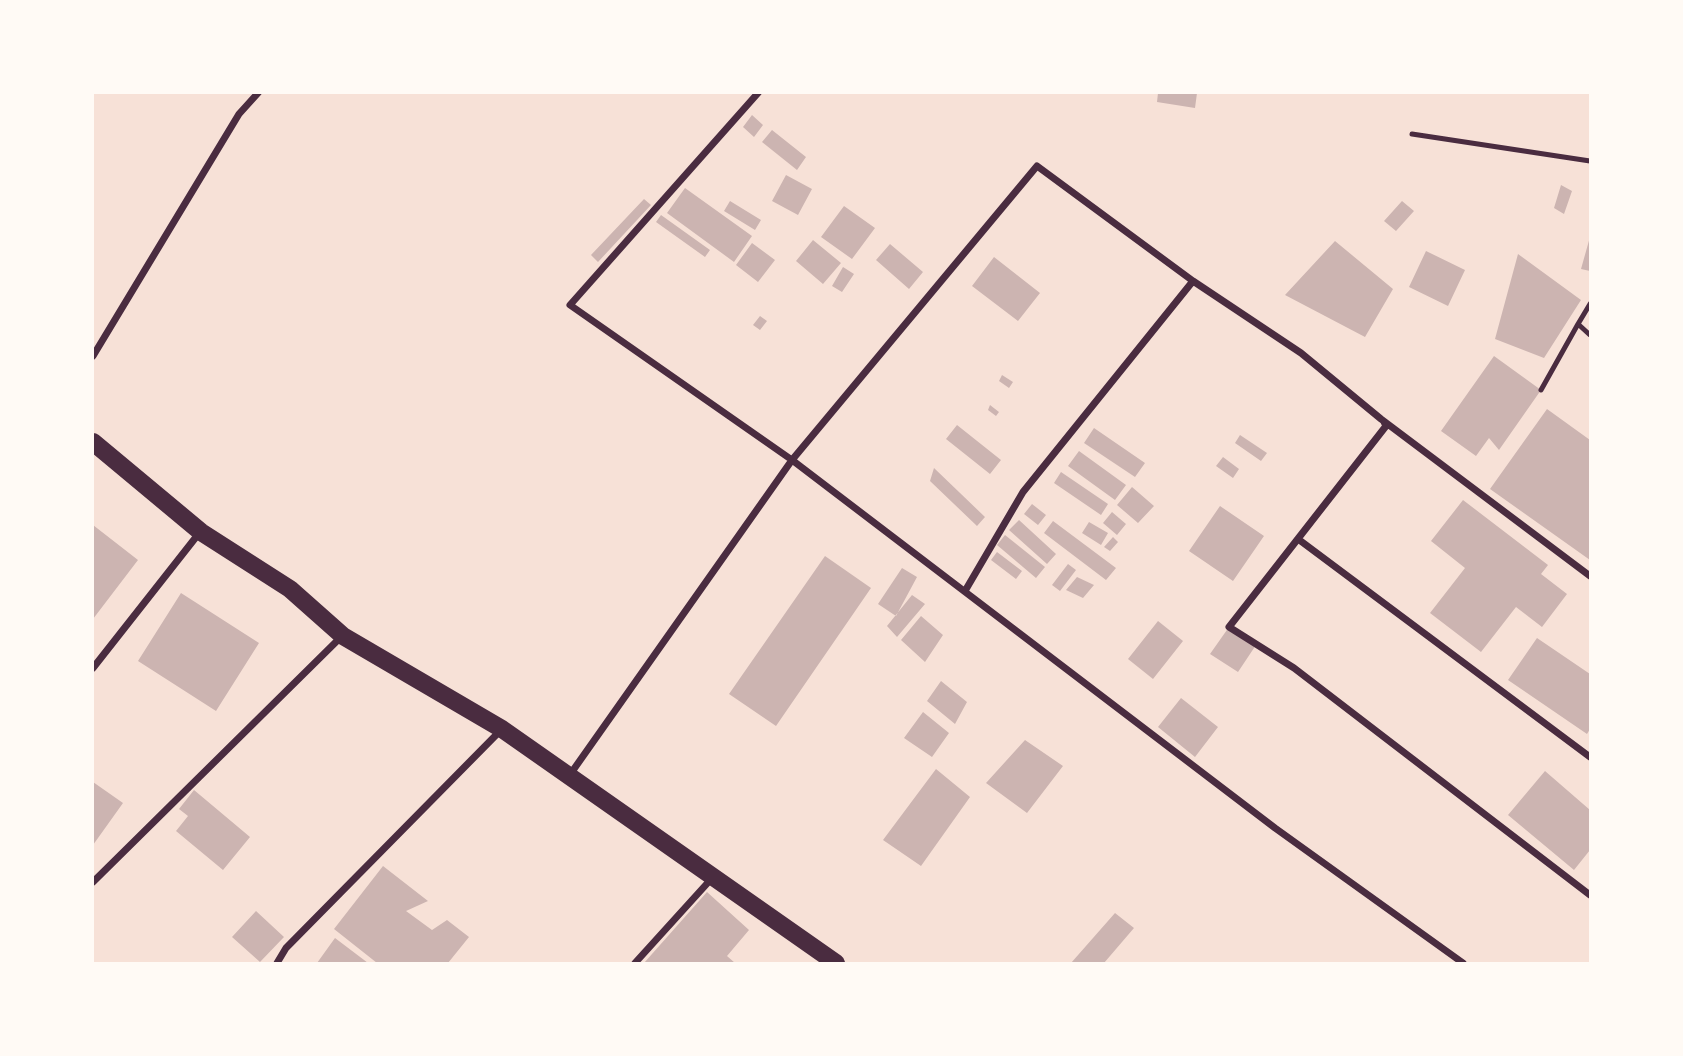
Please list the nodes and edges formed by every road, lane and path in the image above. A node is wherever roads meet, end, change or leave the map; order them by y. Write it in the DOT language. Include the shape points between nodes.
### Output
graph roads {
  1 [pos="258,93"];
  2 [pos="758,93"];
  3 [pos="1412,134"];
  4 [pos="1590,161"];
  5 [pos="1193,281"];
  6 [pos="1590,304"];
  7 [pos="1578,324"];
  8 [pos="1590,335"];
  9 [pos="93,356"];
  10 [pos="1541,390"];
  11 [pos="1381,419"];
  12 [pos="93,442"];
  13 [pos="792,460"];
  14 [pos="201,532"];
  15 [pos="1298,539"];
  16 [pos="1590,576"];
  17 [pos="965,592"];
  18 [pos="343,636"];
  19 [pos="93,668"];
  20 [pos="502,729"];
  21 [pos="1590,757"];
  22 [pos="569,776"];
  23 [pos="713,877"];
  24 [pos="93,882"];
  25 [pos="1590,895"];
  26 [pos="276,963"];
  27 [pos="635,963"];
  28 [pos="836,963"];
  29 [pos="1463,963"];
  1 -- 9 [label="street" via="239,114"];
  2 -- 13 [label="street" via="570,305"];
  3 -- 4 [label="lane"];
  5 -- 11 [label="street" via="1301,353"];
  5 -- 13 [label="street" via="1037,166"];
  5 -- 17 [label="street" via="1023,492"];
  6 -- 7 [label="lane"];
  7 -- 8 [label="lane"];
  7 -- 10 [label="lane"];
  11 -- 15 [label="street" via="1386,426"];
  11 -- 16 [label="street"];
  12 -- 14 [label="main road"];
  13 -- 17 [label="street"];
  13 -- 22 [label="street"];
  14 -- 18 [label="main road" via="290,589"];
  14 -- 19 [label="street"];
  15 -- 21 [label="street"];
  15 -- 25 [label="street" via="1229,626 1294,668"];
  17 -- 29 [label="street" via="1275,828"];
  18 -- 20 [label="main road"];
  18 -- 24 [label="street"];
  20 -- 22 [label="main road"];
  20 -- 26 [label="street"];
  22 -- 23 [label="main road"];
  23 -- 27 [label="street"];
  23 -- 28 [label="main road"];
}
